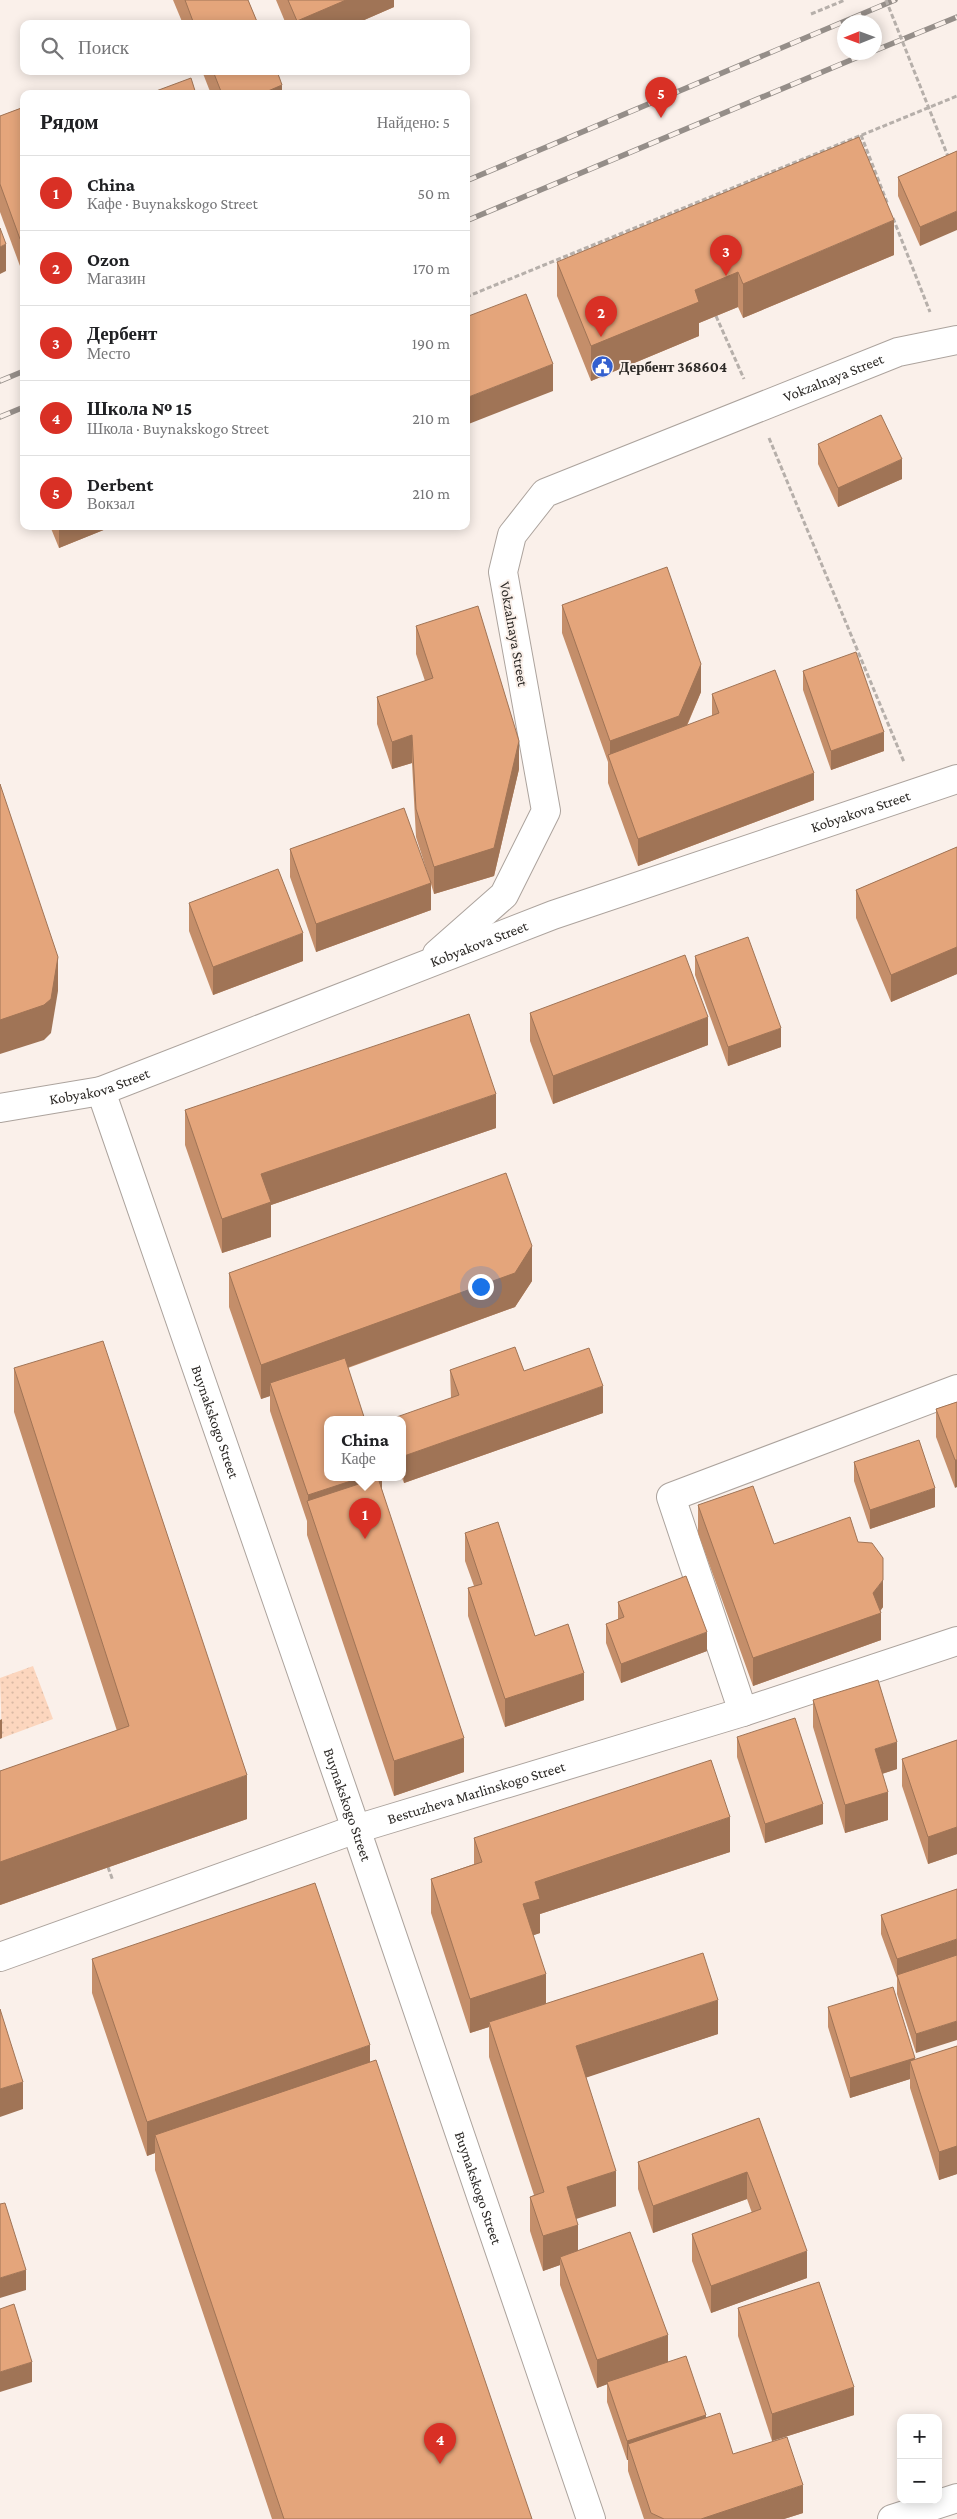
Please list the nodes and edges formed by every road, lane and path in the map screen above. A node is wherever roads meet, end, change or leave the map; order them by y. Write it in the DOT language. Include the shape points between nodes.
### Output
graph roads {
  1 [pos="845,0"];
  2 [pos="886,0"];
  3 [pos="811,14"];
  4 [pos="957,96"];
  5 [pos="861,135"];
  6 [pos="950,160"];
  7 [pos="470,295"];
  8 [pos="716,316"];
  9 [pos="949,341"];
  10 [pos="757,408"];
  11 [pos="957,779"];
  12 [pos="916,793"];
  13 [pos="420,968"];
  14 [pos="101,1091"];
  15 [pos="0,1108"];
  16 [pos="957,1389"];
  17 [pos="957,1641"];
  18 [pos="743,1712"];
  19 [pos="356,1828"];
  20 [pos="108,1867"];
  21 [pos="116,1890"];
  22 [pos="0,1958"];
  23 [pos="957,2498"];
  24 [pos="590,2519"];
  25 [pos="892,2519"];
  1 -- 3 [label="path"];
  2 -- 6 [label="path, bridge"];
  4 -- 5 [label="path"];
  5 -- 7 [label="path"];
  5 -- 9 [label="path"];
  8 -- 10 [label="path"];
  9 -- 10 [label="street, Vokzalnaya Street" via="898,352"];
  10 -- 12 [label="path"];
  10 -- 13 [label="street, Vokzalnaya Street" via="544,493 512,535 502,572 546,811 504,894"];
  11 -- 12 [label="street, Kobyakova Street"];
  12 -- 13 [label="street, Kobyakova Street" via="553,915"];
  13 -- 14 [label="street, Kobyakova Street"];
  14 -- 15 [label="street, Kobyakova Street"];
  14 -- 19 [label="street, Buynakskogo Street"];
  16 -- 18 [label="street" via="671,1497"];
  17 -- 18 [label="street, Bestuzheva Marlinskogo Street"];
  18 -- 19 [label="street, Bestuzheva Marlinskogo Street"];
  19 -- 22 [label="street, Bestuzheva Marlinskogo Street"];
  19 -- 24 [label="street, Buynakskogo Street"];
  20 -- 21 [label="path"];
  23 -- 25 [label="street"];
}
